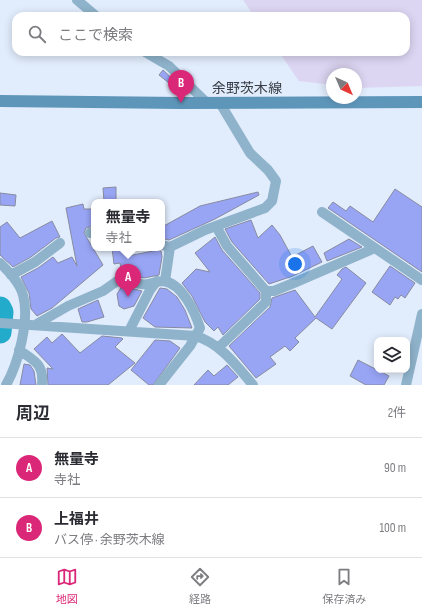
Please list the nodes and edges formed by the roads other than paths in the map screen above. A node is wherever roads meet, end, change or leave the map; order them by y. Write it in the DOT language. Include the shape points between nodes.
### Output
graph roads {
  1 [pos="77,0"];
  2 [pos="91,12"];
  3 [pos="152,56"];
  4 [pos="0,101"];
  5 [pos="422,102"];
  6 [pos="208,103"];
  7 [pos="220,103"];
  8 [pos="322,212"];
  9 [pos="216,226"];
  10 [pos="60,242"];
  11 [pos="166,246"];
  12 [pos="375,248"];
  13 [pos="1,263"];
  14 [pos="11,275"];
  15 [pos="422,280"];
  16 [pos="161,281"];
  17 [pos="266,291"];
  18 [pos="422,314"];
  19 [pos="0,323"];
  20 [pos="24,324"];
  21 [pos="36,325"];
  22 [pos="129,331"];
  23 [pos="196,336"];
  24 [pos="219,347"];
  25 [pos="19,350"];
  26 [pos="6,385"];
  27 [pos="42,385"];
  28 [pos="159,385"];
  29 [pos="253,385"];
  30 [pos="406,385"];
  1 -- 2 [label="street"];
  3 -- 6 [label="street" via="169,66"];
  4 -- 6 [label="main road, 余野茨木線"];
  5 -- 7 [label="main road, 余野茨木線"];
  6 -- 7 [label="main road, 余野茨木線"];
  7 -- 9 [label="street" via="250,153 276,181 276,189 272,201 265,208"];
  8 -- 12 [label="street"];
  9 -- 11 [label="street"];
  9 -- 17 [label="street" via="227,246"];
  10 -- 14 [label="street" via="35,262"];
  11 -- 16 [label="street"];
  12 -- 15 [label="street"];
  12 -- 17 [label="street" via="274,291"];
  13 -- 14 [label="street"];
  14 -- 20 [label="street" via="23,295"];
  16 -- 21 [label="street" via="142,284 120,279 103,291 68,306"];
  16 -- 22 [label="street" via="150,290"];
  16 -- 23 [label="street" via="176,287 194,310 200,328"];
  17 -- 24 [label="street" via="266,302"];
  18 -- 30 [label="street"];
  19 -- 20 [label="street"];
  20 -- 21 [label="street"];
  20 -- 25 [label="street"];
  21 -- 22 [label="street"];
  22 -- 23 [label="street"];
  23 -- 24 [label="street" via="209,340"];
  23 -- 28 [label="street"];
  24 -- 29 [label="street"];
  25 -- 26 [label="street" via="18,360"];
  25 -- 27 [label="street" via="42,370"];
}
